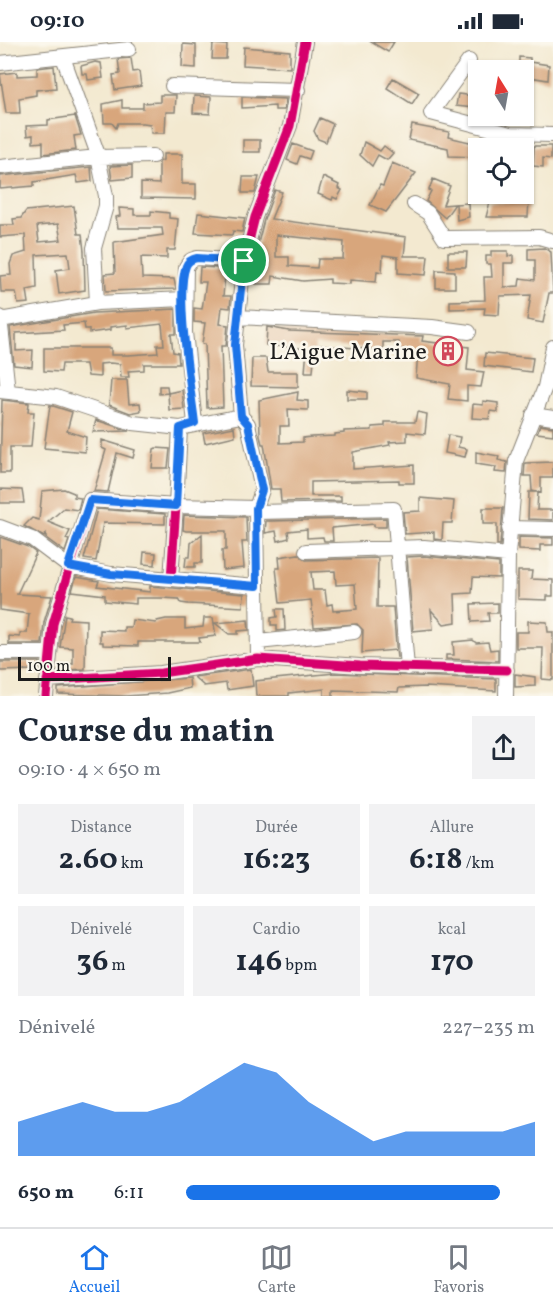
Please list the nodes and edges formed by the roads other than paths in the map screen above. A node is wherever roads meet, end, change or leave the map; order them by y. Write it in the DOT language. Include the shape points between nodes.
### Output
graph roads {
  1 [pos="305,42"];
  2 [pos="129,49"];
  3 [pos="63,57"];
  4 [pos="468,62"];
  5 [pos="0,63"];
  6 [pos="172,86"];
  7 [pos="298,90"];
  8 [pos="468,122"];
  9 [pos="481,126"];
  10 [pos="553,135"];
  11 [pos="153,156"];
  12 [pos="98,157"];
  13 [pos="0,167"];
  14 [pos="414,204"];
  15 [pos="553,241"];
  16 [pos="244,261"];
  17 [pos="184,299"];
  18 [pos="97,303"];
  19 [pos="238,317"];
  20 [pos="0,319"];
  21 [pos="469,332"];
  22 [pos="553,347"];
  23 [pos="4,391"];
  24 [pos="533,415"];
  25 [pos="241,416"];
  26 [pos="553,418"];
  27 [pos="195,423"];
  28 [pos="180,428"];
  29 [pos="176,506"];
  30 [pos="256,510"];
  31 [pos="0,526"];
  32 [pos="509,528"];
  33 [pos="553,529"];
  34 [pos="398,548"];
  35 [pos="306,551"];
  36 [pos="508,555"];
  37 [pos="68,566"];
  38 [pos="171,579"];
  39 [pos="257,586"];
  40 [pos="354,632"];
  41 [pos="258,642"];
  42 [pos="0,653"];
  43 [pos="49,653"];
  44 [pos="258,659"];
  45 [pos="407,668"];
  46 [pos="507,670"];
  47 [pos="47,680"];
  48 [pos="46,696"];
  49 [pos="506,696"];
  1 -- 7 [label="street"];
  2 -- 3 [label="street"];
  3 -- 5 [label="street"];
  3 -- 12 [label="street"];
  4 -- 8 [label="street" via="431,112"];
  6 -- 7 [label="street"];
  7 -- 16 [label="street"];
  9 -- 10 [label="street" via="510,134"];
  11 -- 12 [label="street"];
  12 -- 13 [label="street"];
  12 -- 18 [label="street" via="106,201 94,248"];
  14 -- 15 [label="street" via="428,213 444,237 539,237"];
  16 -- 17 [label="street" via="191,260 186,267"];
  16 -- 19 [label="street"];
  17 -- 18 [label="street"];
  17 -- 27 [label="street"];
  18 -- 20 [label="street"];
  19 -- 21 [label="street"];
  19 -- 25 [label="street" via="235,351"];
  20 -- 23 [label="street"];
  22 -- 24 [label="street" via="545,387"];
  23 -- 28 [label="street" via="56,397 133,423"];
  24 -- 26 [label="street"];
  24 -- 32 [label="street" via="516,456"];
  25 -- 27 [label="street"];
  25 -- 30 [label="street" via="248,424 262,490"];
  27 -- 28 [label="street"];
  28 -- 29 [label="street"];
  29 -- 30 [label="street"];
  29 -- 37 [label="street" via="90,500"];
  29 -- 38 [label="street"];
  30 -- 34 [label="street" via="390,507 395,511"];
  30 -- 39 [label="street"];
  31 -- 37 [label="street" via="32,539"];
  32 -- 33 [label="street"];
  32 -- 36 [label="street"];
  34 -- 35 [label="street"];
  34 -- 36 [label="street" via="432,547"];
  34 -- 45 [label="street"];
  36 -- 46 [label="street"];
  37 -- 38 [label="street"];
  37 -- 43 [label="street"];
  38 -- 39 [label="street"];
  39 -- 41 [label="street"];
  40 -- 41 [label="street"];
  41 -- 44 [label="street"];
  42 -- 43 [label="street"];
  43 -- 47 [label="street"];
  44 -- 45 [label="street"];
  44 -- 47 [label="street" via="161,673"];
  45 -- 46 [label="street"];
  46 -- 49 [label="street"];
  47 -- 48 [label="street"];
}
